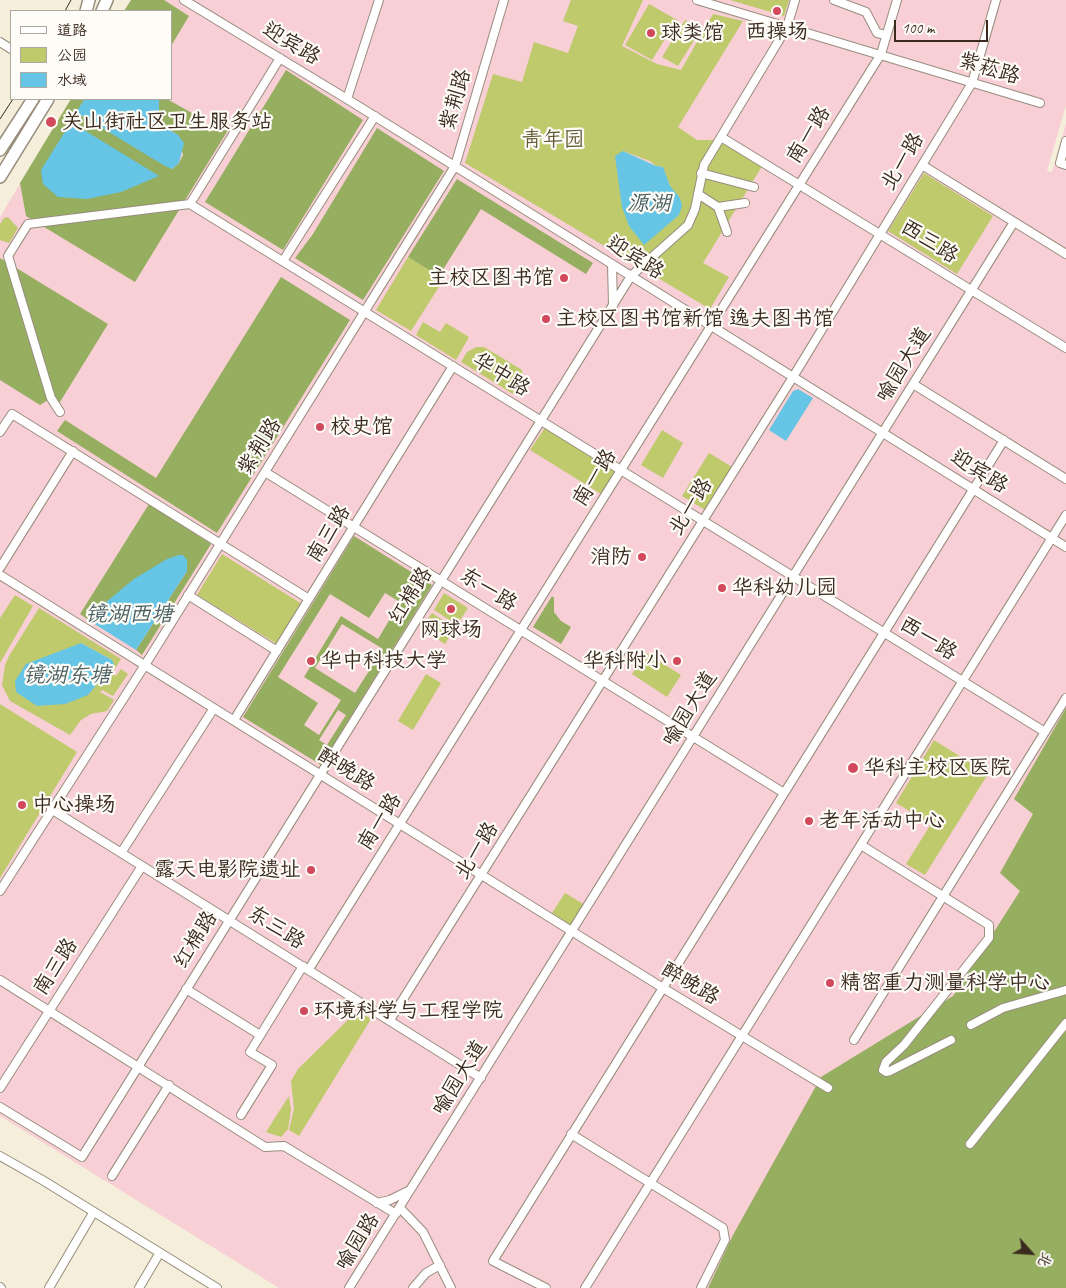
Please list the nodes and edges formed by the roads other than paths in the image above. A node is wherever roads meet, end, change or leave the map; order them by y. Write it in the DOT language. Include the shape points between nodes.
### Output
graph roads {
  1 [pos="184,0"];
  2 [pos="379,0"];
  3 [pos="504,0"];
  4 [pos="697,0"];
  5 [pos="795,0"];
  6 [pos="834,0"];
  7 [pos="897,0"];
  8 [pos="996,0"];
  9 [pos="787,27"];
  10 [pos="886,35"];
  11 [pos="881,54"];
  12 [pos="280,58"];
  13 [pos="972,83"];
  14 [pos="347,99"];
  15 [pos="32,100"];
  16 [pos="47,100"];
  17 [pos="1040,103"];
  18 [pos="375,116"];
  19 [pos="721,136"];
  20 [pos="1066,141"];
  21 [pos="1,148"];
  22 [pos="922,165"];
  23 [pos="1066,165"];
  24 [pos="455,166"];
  25 [pos="701,173"];
  26 [pos="0,177"];
  27 [pos="800,183"];
  28 [pos="754,187"];
  29 [pos="698,194"];
  30 [pos="745,203"];
  31 [pos="190,204"];
  32 [pos="718,207"];
  33 [pos="1014,222"];
  34 [pos="727,232"];
  35 [pos="881,233"];
  36 [pos="1066,254"];
  37 [pos="283,261"];
  38 [pos="612,264"];
  39 [pos="631,276"];
  40 [pos="972,289"];
  41 [pos="613,305"];
  42 [pos="365,311"];
  43 [pos="711,326"];
  44 [pos="1066,348"];
  45 [pos="453,366"];
  46 [pos="793,377"];
  47 [pos="913,384"];
  48 [pos="60,412"];
  49 [pos="541,420"];
  50 [pos="0,432"];
  51 [pos="882,433"];
  52 [pos="1004,440"];
  53 [pos="73,451"];
  54 [pos="621,470"];
  55 [pos="265,472"];
  56 [pos="1066,479"];
  57 [pos="973,489"];
  58 [pos="1066,515"];
  59 [pos="704,521"];
  60 [pos="354,527"];
  61 [pos="1052,538"];
  62 [pos="220,544"];
  63 [pos="1066,547"];
  64 [pos="0,568"];
  65 [pos="0,575"];
  66 [pos="793,576"];
  67 [pos="440,581"];
  68 [pos="188,595"];
  69 [pos="309,599"];
  70 [pos="520,631"];
  71 [pos="884,632"];
  72 [pos="277,651"];
  73 [pos="145,665"];
  74 [pos="963,681"];
  75 [pos="603,682"];
  76 [pos="1066,698"];
  77 [pos="214,708"];
  78 [pos="234,720"];
  79 [pos="1044,732"];
  80 [pos="693,737"];
  81 [pos="320,774"];
  82 [pos="784,793"];
  83 [pos="51,809"];
  84 [pos="400,824"];
  85 [pos="861,845"];
  86 [pos="121,853"];
  87 [pos="142,866"];
  88 [pos="483,876"];
  89 [pos="0,891"];
  90 [pos="943,896"];
  91 [pos="229,920"];
  92 [pos="572,931"];
  93 [pos="306,968"];
  94 [pos="0,980"];
  95 [pos="663,988"];
  96 [pos="186,989"];
  97 [pos="1066,990"];
  98 [pos="48,1011"];
  99 [pos="390,1020"];
  100 [pos="1066,1022"];
  101 [pos="971,1025"];
  102 [pos="260,1035"];
  103 [pos="742,1036"];
  104 [pos="854,1040"];
  105 [pos="951,1040"];
  106 [pos="139,1066"];
  107 [pos="481,1078"];
  108 [pos="169,1085"];
  109 [pos="0,1088"];
  110 [pos="828,1088"];
  111 [pos="0,1107"];
  112 [pos="241,1115"];
  113 [pos="571,1134"];
  114 [pos="970,1144"];
  115 [pos="0,1156"];
  116 [pos="112,1176"];
  117 [pos="650,1183"];
  118 [pos="411,1189"];
  119 [pos="377,1203"];
  120 [pos="398,1211"];
  121 [pos="93,1212"];
  122 [pos="159,1254"];
  123 [pos="440,1265"];
  124 [pos="50,1287"];
  125 [pos="139,1288"];
  126 [pos="217,1288"];
  127 [pos="349,1288"];
  128 [pos="413,1288"];
  129 [pos="451,1288"];
  130 [pos="546,1288"];
  131 [pos="585,1288"];
  132 [pos="701,1288"];
  1 -- 12 [label="street, 迎宾路"];
  2 -- 14 [label="street"];
  3 -- 24 [label="street, 紫荆路"];
  4 -- 9 [label="street, 紫菘路"];
  5 -- 9 [label="street, 红棉路"];
  6 -- 10 [label="street" via="866,12 876,33"];
  7 -- 10 [label="street, 南一路"];
  8 -- 13 [label="street, 北一路"];
  9 -- 11 [label="street, 紫菘路"];
  9 -- 19 [label="street, 红棉路"];
  10 -- 11 [label="street, 南一路"];
  11 -- 13 [label="street, 紫菘路"];
  11 -- 27 [label="street, 南一路"];
  12 -- 14 [label="street, 迎宾路"];
  12 -- 31 [label="street"];
  13 -- 17 [label="street, 紫菘路"];
  13 -- 22 [label="street, 北一路"];
  14 -- 18 [label="street, 迎宾路"];
  15 -- 21 [label="highway"];
  16 -- 26 [label="highway"];
  18 -- 24 [label="street, 迎宾路"];
  18 -- 37 [label="street"];
  19 -- 25 [label="street, 红棉路"];
  19 -- 27 [label="street, 西三路"];
  20 -- 23 [label="street" via="1060,163"];
  22 -- 33 [label="street"];
  22 -- 35 [label="street, 北一路"];
  24 -- 38 [label="street, 迎宾路"];
  24 -- 42 [label="street, 紫荆路"];
  25 -- 28 [label="street"];
  25 -- 29 [label="street, 红棉路"];
  27 -- 35 [label="street, 西三路"];
  27 -- 43 [label="street, 南一路"];
  29 -- 32 [label="street"];
  29 -- 39 [label="street, 红棉路" via="688,225"];
  30 -- 32 [label="street"];
  31 -- 37 [label="street, 华中路"];
  31 -- 48 [label="street" via="28,224 8,256 51,398"];
  32 -- 34 [label="street"];
  33 -- 36 [label="street"];
  33 -- 40 [label="street, 喻园大道"];
  35 -- 40 [label="street, 西三路"];
  35 -- 46 [label="street, 北一路"];
  37 -- 42 [label="street, 华中路"];
  38 -- 39 [label="street, 迎宾路"];
  38 -- 41 [label="street"];
  39 -- 41 [label="street, 红棉路"];
  39 -- 43 [label="street, 迎宾路"];
  40 -- 44 [label="street, 西三路"];
  40 -- 47 [label="street, 喻园大道"];
  41 -- 49 [label="street, 红棉路"];
  42 -- 45 [label="street, 华中路"];
  42 -- 55 [label="street, 紫荆路"];
  43 -- 46 [label="street, 迎宾路"];
  43 -- 54 [label="street, 南一路"];
  45 -- 49 [label="street, 华中路"];
  45 -- 60 [label="street, 南三路"];
  46 -- 51 [label="street, 迎宾路"];
  46 -- 59 [label="street, 北一路"];
  47 -- 51 [label="street, 喻园大道"];
  47 -- 52 [label="street"];
  49 -- 54 [label="street, 华中路"];
  49 -- 67 [label="street, 红棉路"];
  50 -- 53 [label="street" via="12,414"];
  51 -- 57 [label="street, 迎宾路"];
  51 -- 66 [label="street, 喻园大道"];
  52 -- 56 [label="street"];
  52 -- 57 [label="street"];
  53 -- 62 [label="street"];
  53 -- 64 [label="street"];
  54 -- 59 [label="street, 华中路"];
  54 -- 70 [label="street, 南一路"];
  55 -- 60 [label="street, 东一路"];
  55 -- 62 [label="street, 紫荆路"];
  57 -- 61 [label="street, 迎宾路"];
  57 -- 71 [label="street"];
  58 -- 61 [label="street"];
  59 -- 66 [label="street, 华中路"];
  59 -- 75 [label="street, 北一路"];
  60 -- 67 [label="street, 东一路"];
  60 -- 69 [label="street, 南三路"];
  61 -- 63 [label="street, 迎宾路"];
  61 -- 74 [label="street"];
  62 -- 68 [label="street, 紫荆路"];
  62 -- 69 [label="street"];
  65 -- 73 [label="street, 醉晚路"];
  66 -- 71 [label="street, 西一路"];
  66 -- 80 [label="street, 喻园大道"];
  67 -- 70 [label="street, 东一路"];
  67 -- 81 [label="street, 红棉路"];
  68 -- 72 [label="street"];
  68 -- 73 [label="street, 紫荆路"];
  69 -- 72 [label="street, 南三路"];
  70 -- 75 [label="street, 东一路"];
  70 -- 84 [label="street, 南一路"];
  71 -- 74 [label="street, 西一路"];
  71 -- 82 [label="street"];
  72 -- 78 [label="street, 南三路"];
  73 -- 77 [label="street, 醉晚路"];
  73 -- 83 [label="street, 紫荆路"];
  74 -- 79 [label="street, 西一路"];
  74 -- 85 [label="street"];
  75 -- 80 [label="street, 东一路"];
  75 -- 88 [label="street, 北一路"];
  76 -- 79 [label="street"];
  77 -- 78 [label="street, 醉晚路"];
  77 -- 86 [label="street"];
  78 -- 81 [label="street, 醉晚路"];
  79 -- 90 [label="street"];
  80 -- 82 [label="street, 东一路"];
  80 -- 92 [label="street, 喻园大道"];
  81 -- 84 [label="street, 醉晚路"];
  81 -- 91 [label="street, 红棉路"];
  82 -- 95 [label="street"];
  83 -- 86 [label="street, 东三路"];
  83 -- 89 [label="street, 紫荆路"];
  84 -- 88 [label="street, 醉晚路"];
  84 -- 93 [label="street, 南一路"];
  85 -- 90 [label="street"];
  85 -- 103 [label="street"];
  86 -- 87 [label="street, 东三路"];
  87 -- 91 [label="street, 东三路"];
  87 -- 98 [label="street, 南三路"];
  88 -- 92 [label="street, 醉晚路"];
  88 -- 99 [label="street, 北一路"];
  90 -- 104 [label="street"];
  90 -- 105 [label="street" via="989,925 988,938 883,1070 890,1071"];
  91 -- 93 [label="street, 东三路"];
  91 -- 96 [label="street, 红棉路"];
  92 -- 95 [label="street, 醉晚路"];
  92 -- 107 [label="street, 喻园大道"];
  93 -- 99 [label="street, 东三路"];
  93 -- 102 [label="street, 南一路"];
  94 -- 98 [label="street"];
  95 -- 103 [label="street, 醉晚路"];
  95 -- 113 [label="street"];
  96 -- 102 [label="street"];
  96 -- 106 [label="street, 红棉路"];
  97 -- 101 [label="street" via="1003,1008"];
  98 -- 106 [label="street"];
  98 -- 109 [label="street, 南三路"];
  99 -- 107 [label="street, 东三路"];
  100 -- 114 [label="street"];
  102 -- 112 [label="street, 南一路" via="250,1052 272,1066"];
  103 -- 110 [label="street, 醉晚路"];
  103 -- 117 [label="street"];
  106 -- 108 [label="street"];
  106 -- 111 [label="street, 红棉路" via="82,1157"];
  107 -- 118 [label="street, 喻园大道"];
  108 -- 116 [label="street"];
  108 -- 119 [label="street" via="265,1147 284,1146"];
  113 -- 117 [label="street"];
  113 -- 130 [label="street" via="493,1260"];
  115 -- 121 [label="street"];
  117 -- 131 [label="street"];
  117 -- 132 [label="street" via="723,1228 725,1240"];
  118 -- 119 [label="street"];
  118 -- 120 [label="street, 喻园大道"];
  119 -- 120 [label="street"];
  120 -- 123 [label="street" via="423,1232"];
  120 -- 127 [label="street, 喻园路"];
  121 -- 122 [label="street"];
  121 -- 124 [label="street"];
  122 -- 125 [label="street"];
  122 -- 126 [label="street"];
  123 -- 128 [label="street" via="426,1273"];
  123 -- 129 [label="street"];
}
